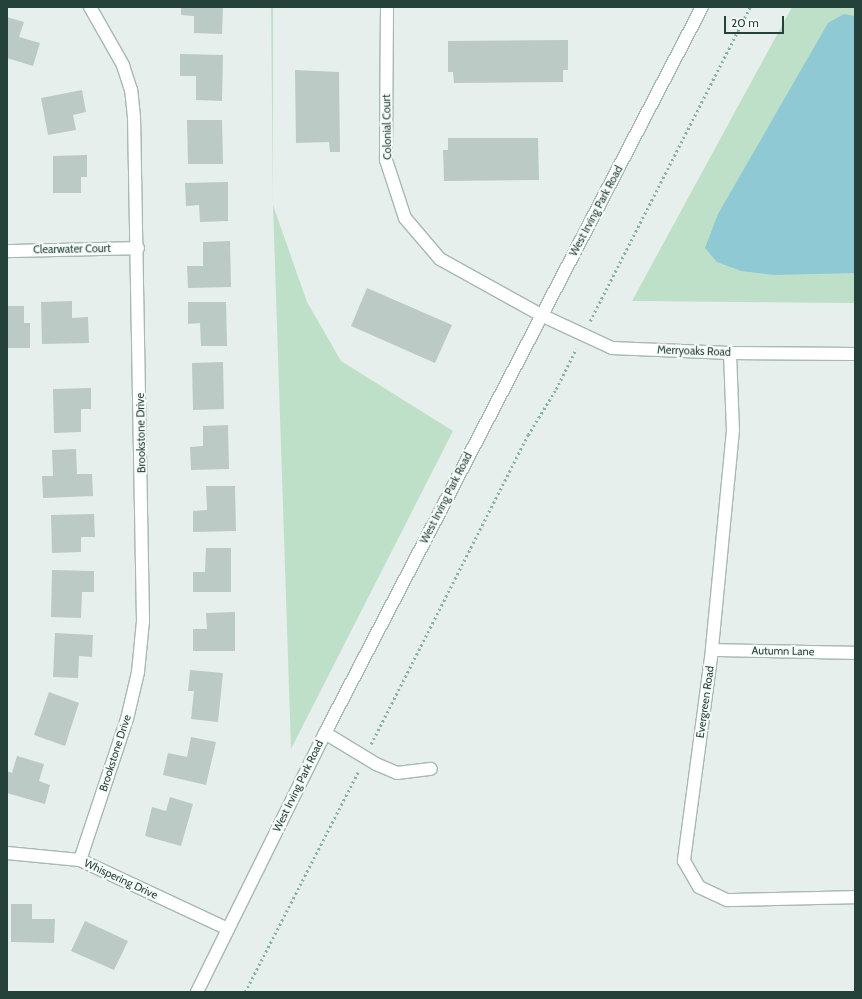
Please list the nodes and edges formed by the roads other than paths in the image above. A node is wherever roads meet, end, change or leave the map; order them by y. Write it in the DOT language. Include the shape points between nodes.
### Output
graph roads {
  1 [pos="90,7"];
  2 [pos="387,7"];
  3 [pos="702,7"];
  4 [pos="138,248"];
  5 [pos="7,251"];
  6 [pos="541,315"];
  7 [pos="730,353"];
  8 [pos="855,354"];
  9 [pos="712,650"];
  10 [pos="855,653"];
  11 [pos="325,733"];
  12 [pos="432,769"];
  13 [pos="7,853"];
  14 [pos="80,860"];
  15 [pos="855,897"];
  16 [pos="228,929"];
  17 [pos="197,992"];
  1 -- 4 [label="street, Brookstone Drive" via="123,65 131,90"];
  2 -- 6 [label="street, Colonial Court" via="386,160 405,218 440,259"];
  3 -- 6 [label="street, West Irving Park Road"];
  4 -- 5 [label="street, Clearwater Court"];
  4 -- 14 [label="street, Brookstone Drive" via="143,622 138,672 127,719"];
  6 -- 7 [label="street, Merryoaks Road" via="612,348"];
  6 -- 11 [label="street, West Irving Park Road"];
  7 -- 8 [label="street, Merryoaks Road"];
  7 -- 9 [label="street, Evergreen Road" via="732,430"];
  9 -- 10 [label="street, Autumn Lane"];
  9 -- 15 [label="street, Evergreen Road" via="684,861 699,887 726,900"];
  11 -- 12 [label="street" via="364,758 397,773"];
  11 -- 16 [label="street, West Irving Park Road"];
  13 -- 14 [label="street, Whispering Drive"];
  14 -- 16 [label="street, Whispering Drive"];
  16 -- 17 [label="street, West Irving Park Road"];
}
